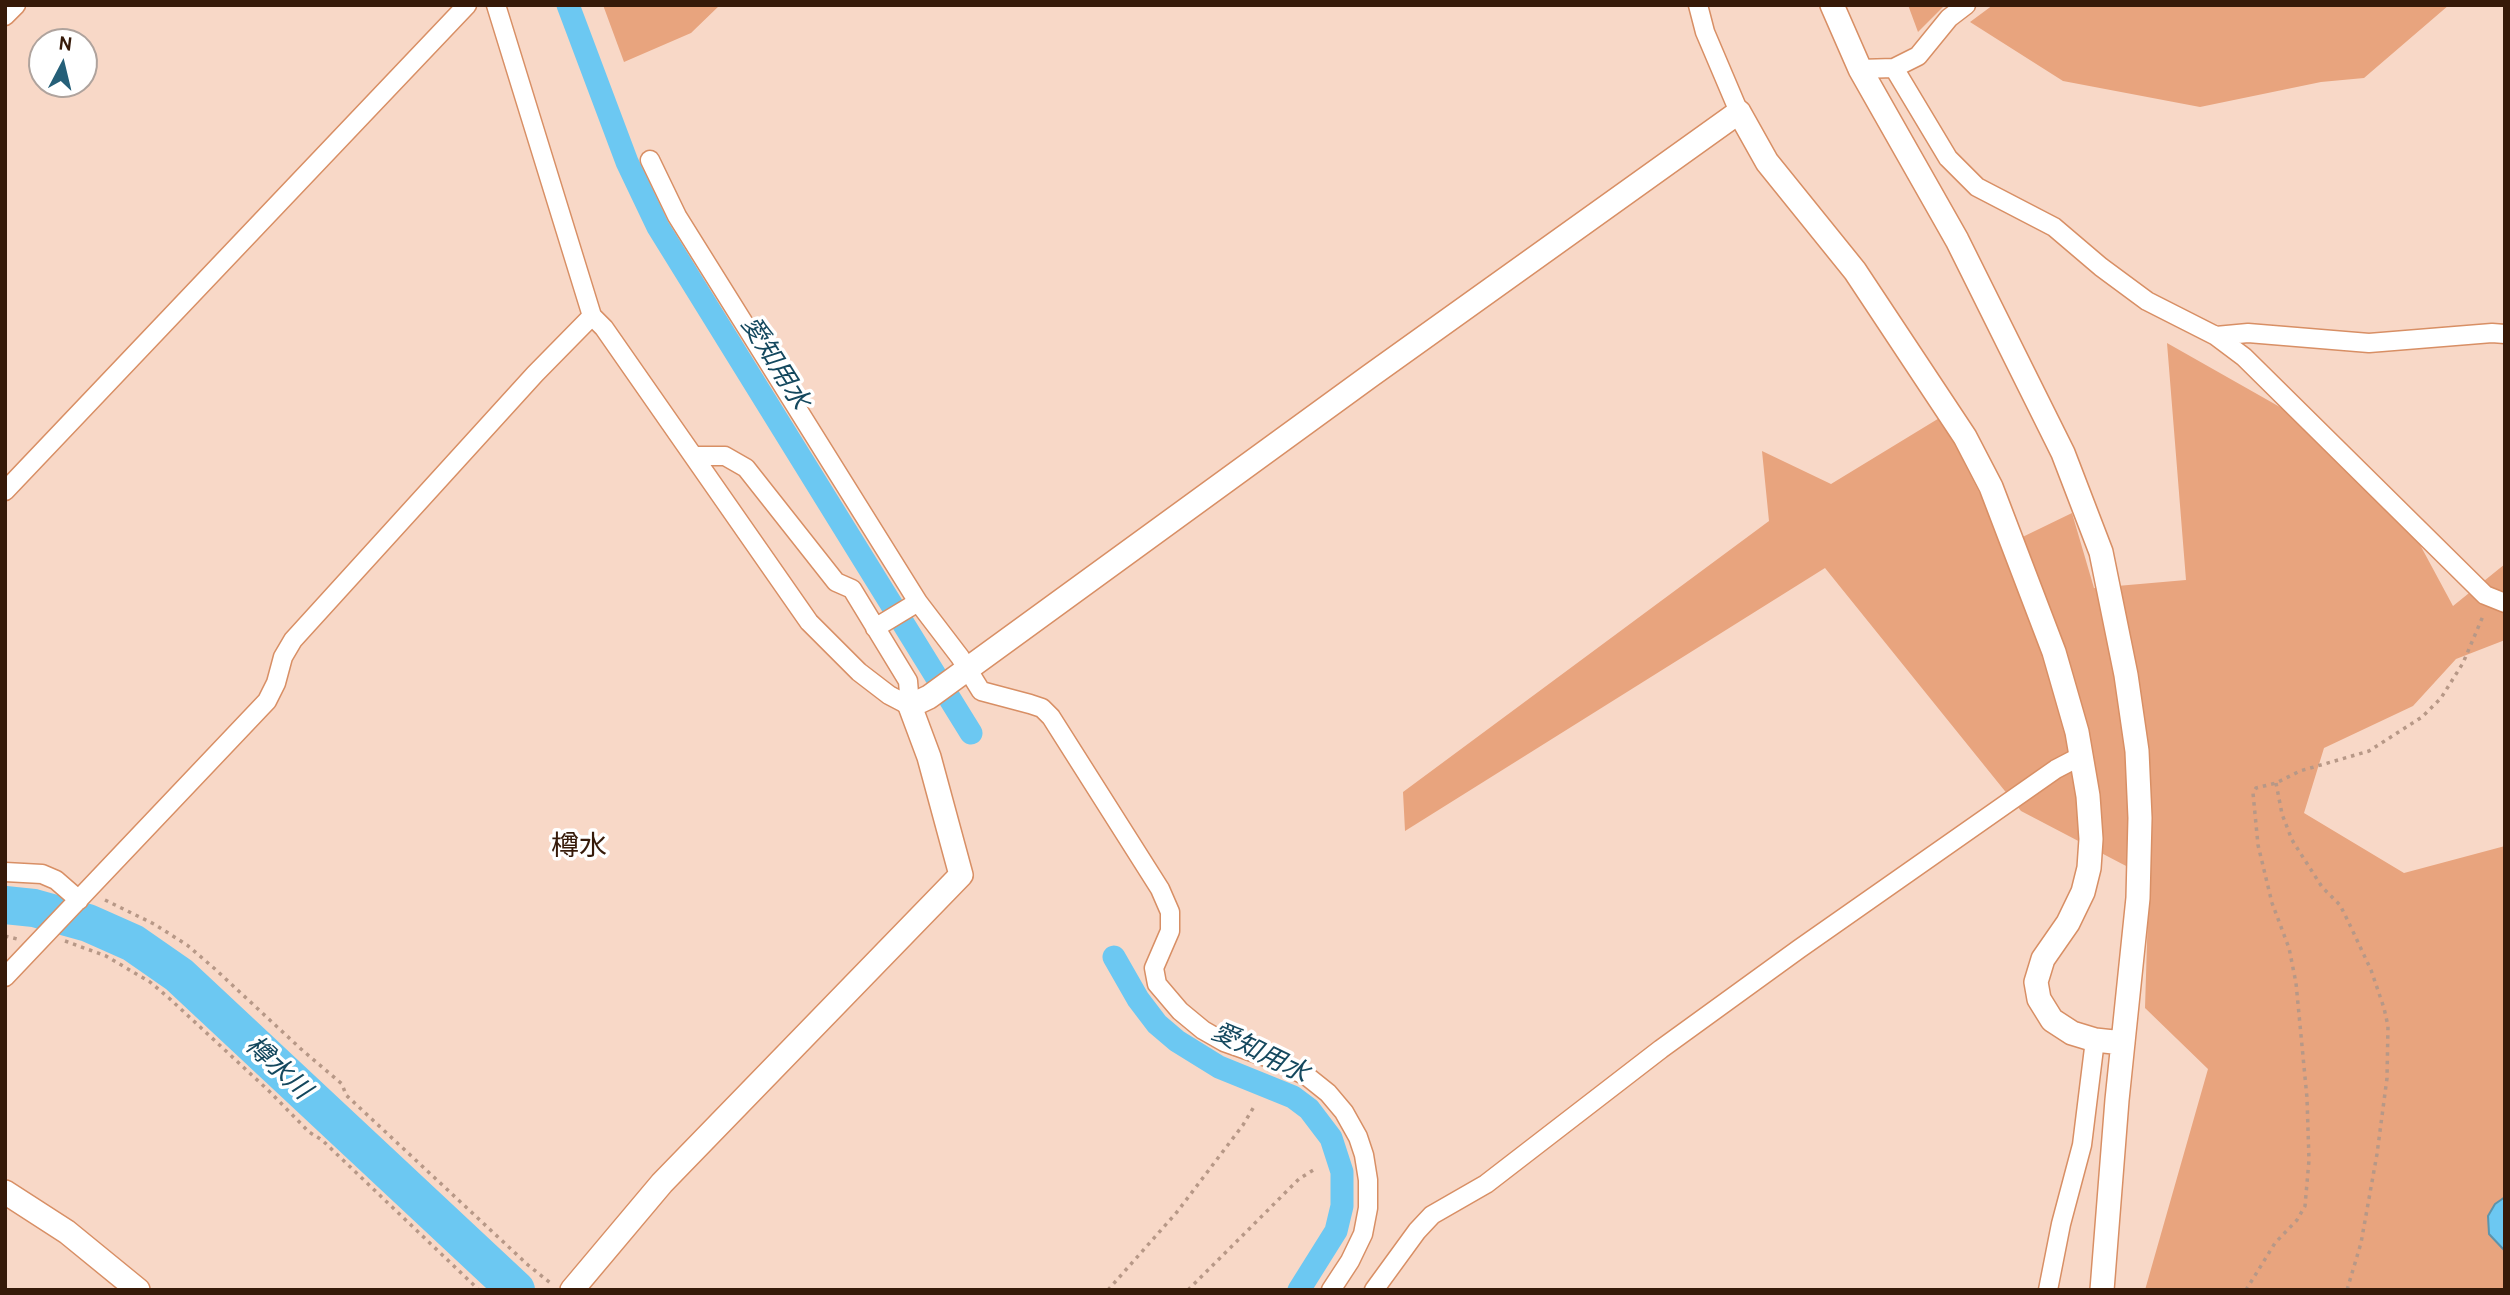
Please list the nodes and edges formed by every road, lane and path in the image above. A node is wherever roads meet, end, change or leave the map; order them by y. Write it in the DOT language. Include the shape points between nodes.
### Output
graph roads {
  1 [pos="16,5"];
  2 [pos="467,5"];
  3 [pos="496,5"];
  4 [pos="1698,5"];
  5 [pos="1832,5"];
  6 [pos="1966,5"];
  7 [pos="5,16"];
  8 [pos="1894,68"];
  9 [pos="1860,69"];
  10 [pos="1739,111"];
  11 [pos="650,160"];
  12 [pos="592,316"];
  13 [pos="2505,334"];
  14 [pos="2216,336"];
  15 [pos="695,456"];
  16 [pos="5,491"];
  17 [pos="2497,601"];
  18 [pos="918,602"];
  19 [pos="875,628"];
  20 [pos="965,671"];
  21 [pos="920,701"];
  22 [pos="2081,756"];
  23 [pos="2276,783"];
  24 [pos="5,872"];
  25 [pos="79,899"];
  26 [pos="49,931"];
  27 [pos="5,977"];
  28 [pos="2095,1040"];
  29 [pos="2123,1043"];
  30 [pos="1255,1105"];
  31 [pos="1315,1169"];
  32 [pos="5,1192"];
  33 [pos="138,1290"];
  34 [pos="480,1290"];
  35 [pos="559,1290"];
  36 [pos="572,1290"];
  37 [pos="1108,1290"];
  38 [pos="1188,1290"];
  39 [pos="1331,1290"];
  40 [pos="1374,1290"];
  41 [pos="2048,1290"];
  42 [pos="2102,1290"];
  43 [pos="2246,1290"];
  44 [pos="2347,1290"];
  1 -- 7 [label="street"];
  2 -- 16 [label="street"];
  3 -- 12 [label="street"];
  4 -- 10 [label="street"];
  5 -- 9 [label="street"];
  6 -- 8 [label="street" via="1918,56"];
  8 -- 9 [label="street"];
  8 -- 14 [label="street" via="1948,158 1977,187 2054,227 2147,301"];
  9 -- 29 [label="street" via="1957,240 2063,453 2101,552 2137,751 2138,898"];
  10 -- 20 [label="street"];
  10 -- 22 [label="street" via="1767,162 1855,271 1965,437 1986,477 2054,652"];
  11 -- 18 [label="street" via="677,216"];
  12 -- 15 [label="street"];
  12 -- 25 [label="street" via="311,619 293,640 267,701"];
  13 -- 14 [label="street" via="2370,343 2248,333"];
  14 -- 17 [label="street" via="2244,357"];
  15 -- 19 [label="street" via="725,456 746,468 836,582 852,589"];
  15 -- 21 [label="street" via="809,622 889,695"];
  17 -- 23 [label="path" via="2441,698 2422,717 2369,751 2300,771"];
  18 -- 19 [label="street"];
  18 -- 20 [label="street"];
  19 -- 21 [label="street"];
  20 -- 21 [label="street"];
  20 -- 39 [label="street" via="981,691 1042,708 1051,717 1160,889 1170,912 1170,931 1154,968 1157,984 1180,1011 1224,1042 1308,1077 1344,1112 1364,1155 1368,1208 1363,1234"];
  21 -- 36 [label="street" via="929,757 961,875 662,1183"];
  22 -- 28 [label="street" via="2088,796 2089,868 2083,892 2043,959 2036,982 2039,999 2052,1020 2071,1033"];
  22 -- 40 [label="street" via="1799,949 1486,1184 1432,1215"];
  23 -- 43 [label="path" via="2253,793 2258,845 2296,983 2307,1098 2308,1187 2297,1220 2275,1243"];
  23 -- 44 [label="path" via="2292,840 2322,887 2340,905 2371,970 2388,1026 2377,1154 2361,1243"];
  24 -- 25 [label="street" via="42,874"];
  25 -- 26 [label="street"];
  25 -- 35 [label="path" via="99,898 154,924 197,953"];
  26 -- 27 [label="street"];
  26 -- 34 [label="path" via="106,956 160,990"];
  28 -- 29 [label="street"];
  28 -- 41 [label="street" via="2082,1144"];
  29 -- 42 [label="street"];
  30 -- 37 [label="path" via="1177,1212"];
  31 -- 38 [label="path" via="1298,1180"];
  32 -- 33 [label="street" via="67,1232"];
}
